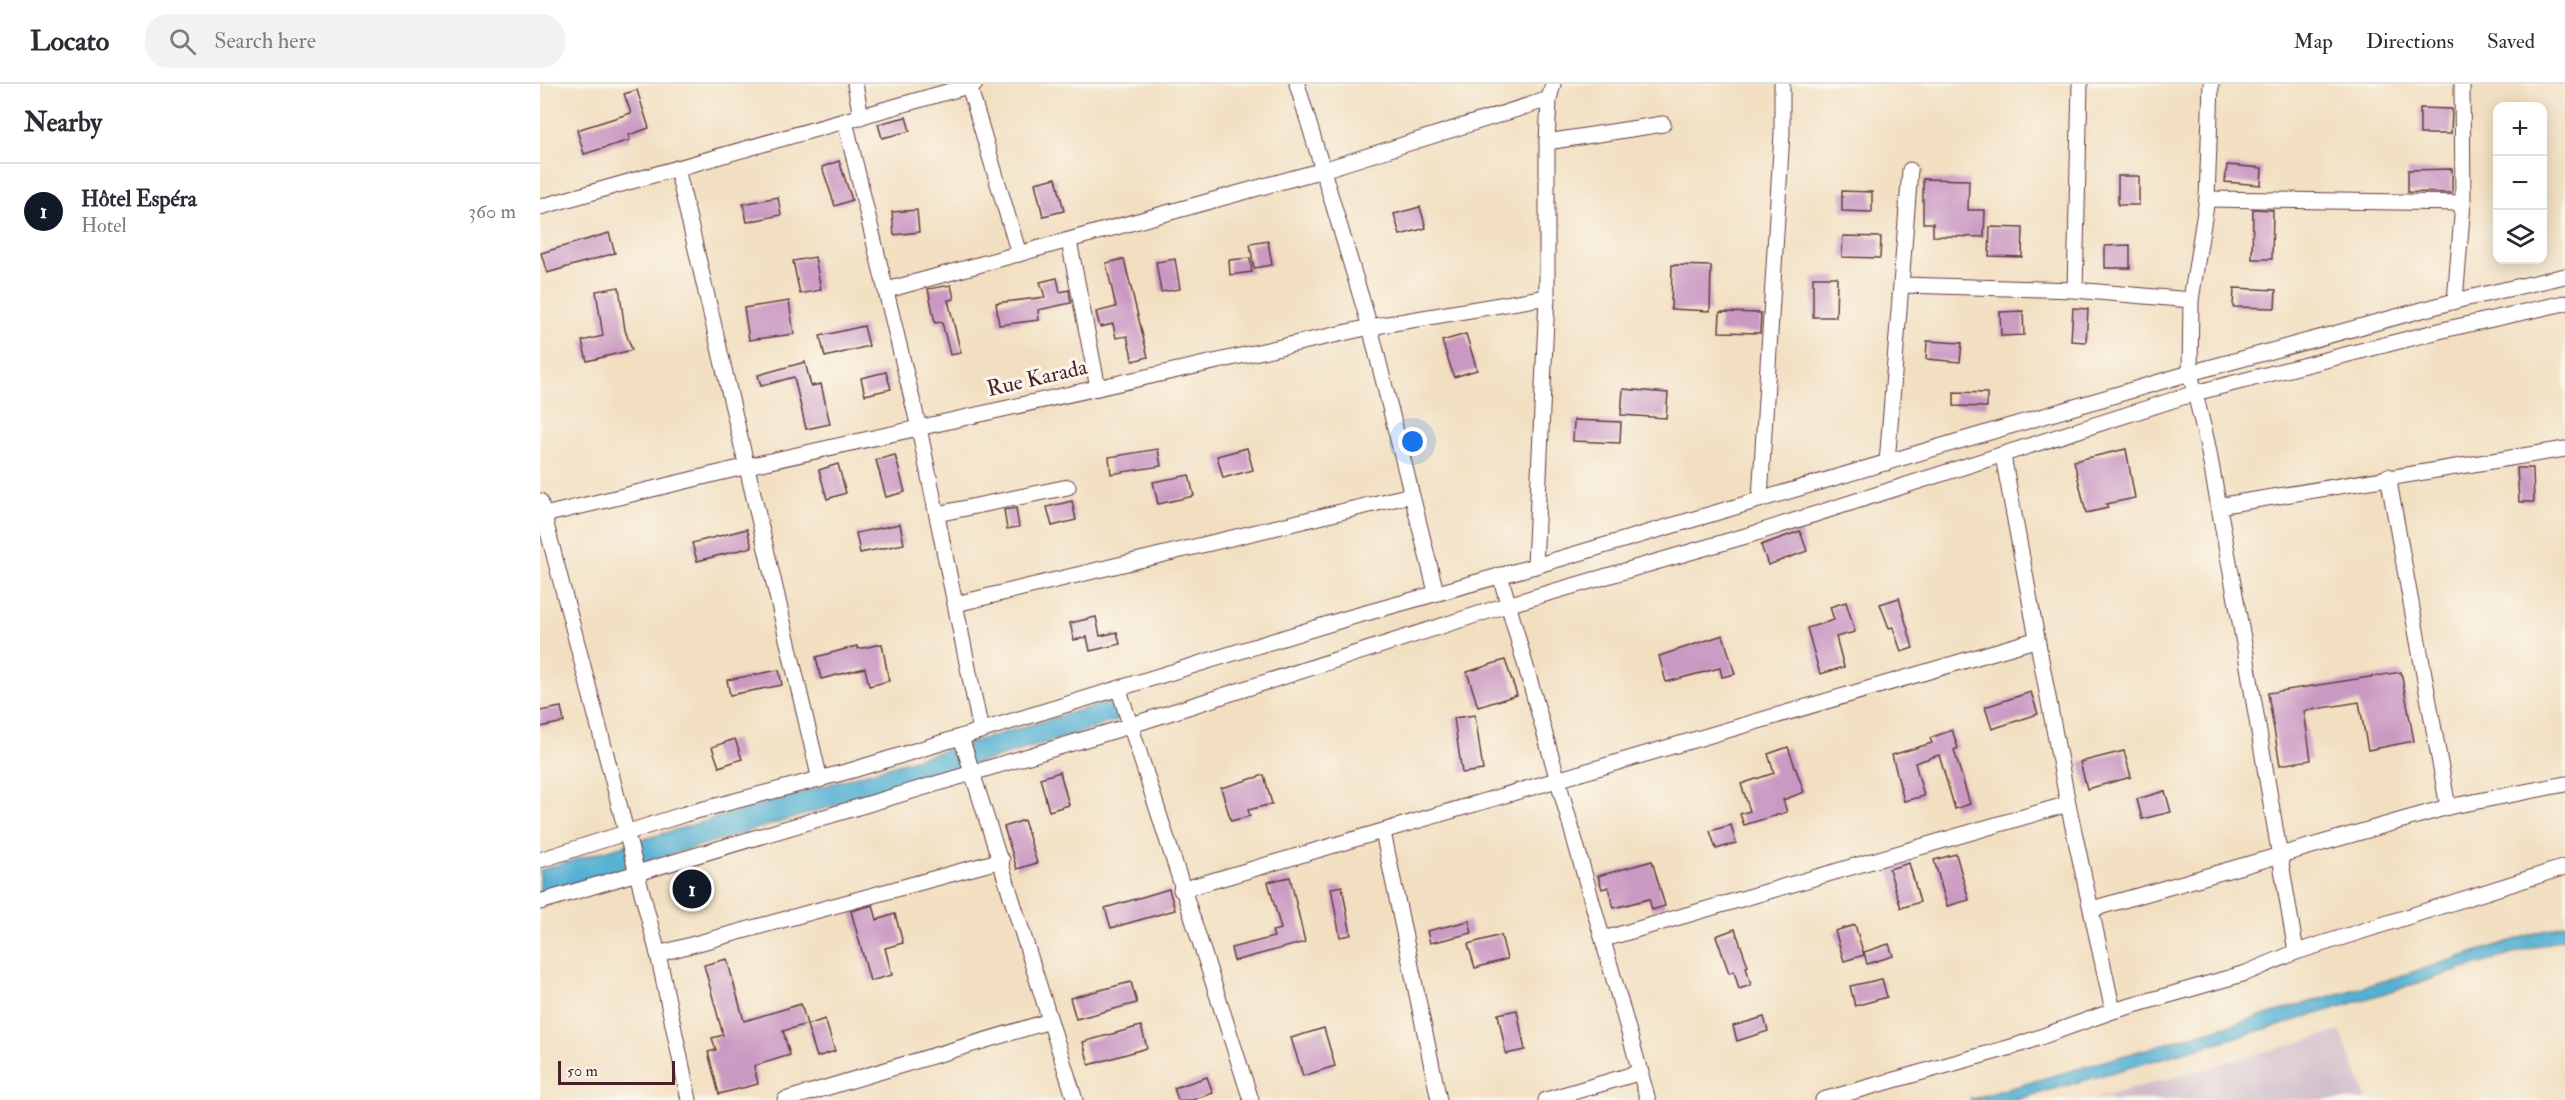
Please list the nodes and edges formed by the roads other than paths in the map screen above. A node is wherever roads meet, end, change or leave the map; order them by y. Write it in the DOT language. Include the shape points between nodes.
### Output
graph roads {
  1 [pos="855,84"];
  2 [pos="1297,84"];
  3 [pos="1782,84"];
  4 [pos="2080,84"];
  5 [pos="2211,84"];
  6 [pos="2462,84"];
  7 [pos="972,85"];
  8 [pos="1551,92"];
  9 [pos="861,117"];
  10 [pos="844,121"];
  11 [pos="1663,124"];
  12 [pos="1547,142"];
  13 [pos="677,168"];
  14 [pos="1323,170"];
  15 [pos="1910,170"];
  16 [pos="2207,199"];
  17 [pos="2463,203"];
  18 [pos="540,207"];
  19 [pos="1069,241"];
  20 [pos="1018,254"];
  21 [pos="2565,276"];
  22 [pos="1902,285"];
  23 [pos="887,290"];
  24 [pos="2075,290"];
  25 [pos="1547,297"];
  26 [pos="2191,300"];
  27 [pos="2455,301"];
  28 [pos="2565,303"];
  29 [pos="1370,327"];
  30 [pos="2190,373"];
  31 [pos="1098,388"];
  32 [pos="2195,393"];
  33 [pos="919,428"];
  34 [pos="2565,449"];
  35 [pos="2002,456"];
  36 [pos="1887,463"];
  37 [pos="748,466"];
  38 [pos="2388,476"];
  39 [pos="1068,487"];
  40 [pos="1411,495"];
  41 [pos="1760,499"];
  42 [pos="2218,506"];
  43 [pos="541,511"];
  44 [pos="937,514"];
  45 [pos="1535,566"];
  46 [pos="1500,575"];
  47 [pos="1436,592"];
  48 [pos="956,604"];
  49 [pos="1507,605"];
  50 [pos="2036,640"];
  51 [pos="1125,707"];
  52 [pos="981,731"];
  53 [pos="962,740"];
  54 [pos="972,769"];
  55 [pos="820,780"];
  56 [pos="1559,780"];
  57 [pos="2565,784"];
  58 [pos="2068,804"];
  59 [pos="2448,807"];
  60 [pos="1383,832"];
  61 [pos="626,838"];
  62 [pos="2279,853"];
  63 [pos="540,860"];
  64 [pos="1002,860"];
  65 [pos="2565,867"];
  66 [pos="635,872"];
  67 [pos="1181,890"];
  68 [pos="540,902"];
  69 [pos="2092,909"];
  70 [pos="1604,939"];
  71 [pos="2296,952"];
  72 [pos="658,954"];
  73 [pos="2114,1011"];
  74 [pos="1050,1021"];
  75 [pos="1641,1072"];
  76 [pos="689,1100"];
  77 [pos="785,1100"];
  78 [pos="1075,1100"];
  79 [pos="1251,1100"];
  80 [pos="1439,1100"];
  81 [pos="1546,1100"];
  82 [pos="1648,1100"];
  83 [pos="1823,1100"];
  1 -- 9 [label="street"];
  2 -- 14 [label="street"];
  3 -- 41 [label="street" via="1782,145"];
  4 -- 24 [label="street"];
  5 -- 16 [label="street"];
  6 -- 17 [label="street"];
  7 -- 9 [label="street"];
  7 -- 20 [label="street"];
  8 -- 12 [label="street"];
  8 -- 14 [label="street"];
  9 -- 10 [label="street"];
  10 -- 13 [label="street"];
  10 -- 23 [label="street"];
  11 -- 12 [label="street"];
  12 -- 25 [label="street"];
  13 -- 18 [label="street"];
  13 -- 37 [label="street"];
  14 -- 19 [label="street"];
  14 -- 29 [label="street"];
  15 -- 22 [label="street"];
  16 -- 17 [label="street"];
  16 -- 26 [label="street"];
  17 -- 27 [label="street"];
  19 -- 20 [label="street"];
  19 -- 31 [label="street"];
  20 -- 23 [label="street"];
  21 -- 27 [label="street"];
  22 -- 24 [label="street"];
  22 -- 36 [label="street"];
  23 -- 33 [label="street"];
  24 -- 26 [label="street"];
  25 -- 29 [label="street, Rue Karada"];
  25 -- 45 [label="street"];
  26 -- 30 [label="street"];
  27 -- 30 [label="street"];
  28 -- 32 [label="street"];
  29 -- 31 [label="street, Rue Karada"];
  29 -- 40 [label="street"];
  30 -- 32 [label="street"];
  30 -- 36 [label="street"];
  31 -- 33 [label="street, Rue Karada"];
  32 -- 35 [label="street"];
  32 -- 42 [label="street"];
  33 -- 37 [label="street, Rue Karada"];
  33 -- 44 [label="street"];
  34 -- 38 [label="street"];
  35 -- 49 [label="street"];
  35 -- 50 [label="street"];
  36 -- 41 [label="street"];
  37 -- 43 [label="street, Rue Karada"];
  37 -- 55 [label="street"];
  38 -- 42 [label="street"];
  38 -- 59 [label="street"];
  39 -- 44 [label="street"];
  40 -- 47 [label="street"];
  40 -- 48 [label="street"];
  41 -- 45 [label="street"];
  42 -- 62 [label="street"];
  43 -- 61 [label="street"];
  44 -- 48 [label="street"];
  45 -- 46 [label="street"];
  46 -- 47 [label="street"];
  46 -- 49 [label="street"];
  47 -- 51 [label="street"];
  48 -- 52 [label="street"];
  49 -- 51 [label="street"];
  49 -- 56 [label="street"];
  50 -- 56 [label="street"];
  50 -- 58 [label="street"];
  51 -- 52 [label="street"];
  51 -- 54 [label="street"];
  51 -- 67 [label="street"];
  52 -- 53 [label="street"];
  53 -- 54 [label="street"];
  53 -- 55 [label="street"];
  54 -- 64 [label="street"];
  54 -- 66 [label="street"];
  55 -- 61 [label="street" via="685,814"];
  56 -- 60 [label="street"];
  56 -- 70 [label="street"];
  57 -- 59 [label="street"];
  58 -- 69 [label="street"];
  58 -- 70 [label="street"];
  59 -- 62 [label="street"];
  60 -- 67 [label="street"];
  60 -- 80 [label="street"];
  61 -- 63 [label="street"];
  61 -- 66 [label="street"];
  62 -- 69 [label="street"];
  62 -- 71 [label="street"];
  64 -- 72 [label="street"];
  64 -- 74 [label="street"];
  65 -- 71 [label="street"];
  66 -- 68 [label="street"];
  66 -- 72 [label="street"];
  67 -- 79 [label="street"];
  69 -- 73 [label="street"];
  70 -- 75 [label="street"];
  71 -- 73 [label="street" via="2246,973"];
  72 -- 76 [label="street"];
  73 -- 83 [label="street" via="2015,1046"];
  74 -- 77 [label="street"];
  74 -- 78 [label="street"];
  75 -- 81 [label="street"];
  75 -- 82 [label="street"];
}
